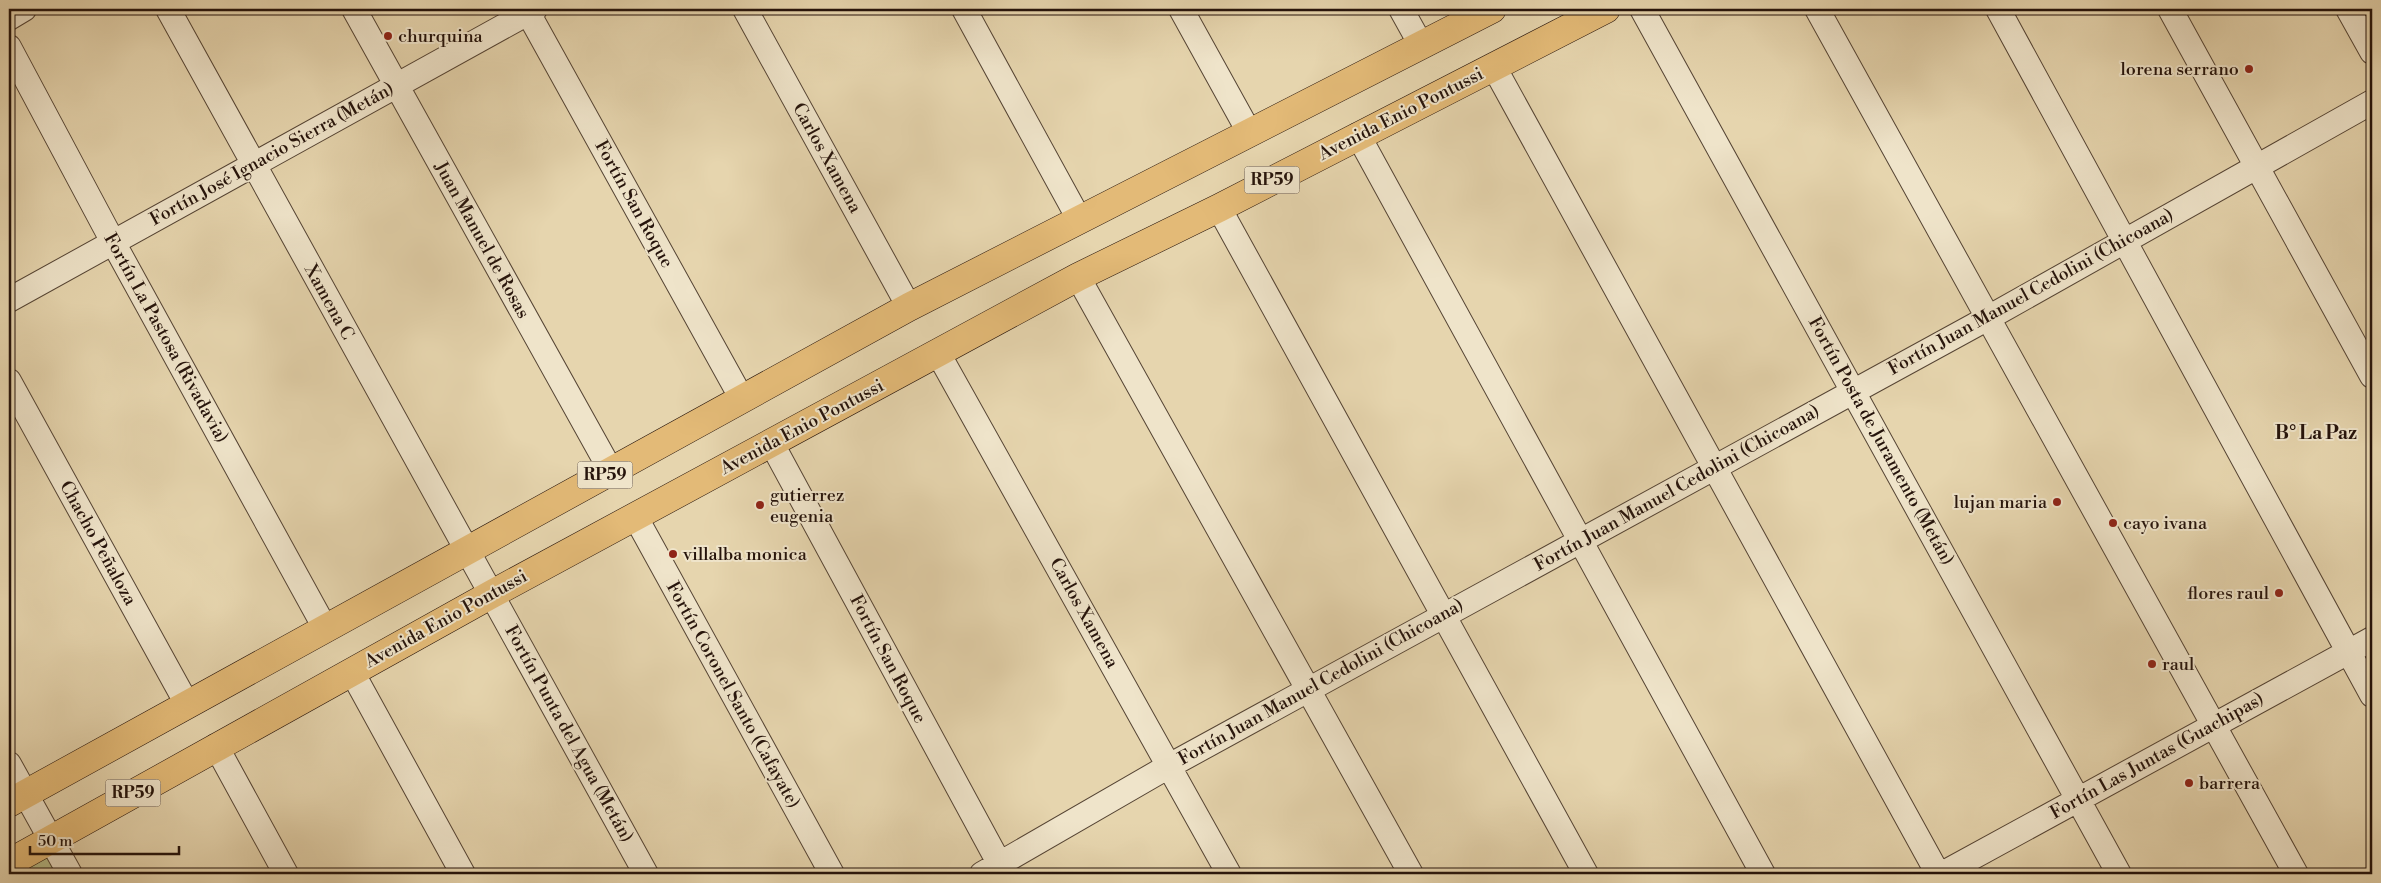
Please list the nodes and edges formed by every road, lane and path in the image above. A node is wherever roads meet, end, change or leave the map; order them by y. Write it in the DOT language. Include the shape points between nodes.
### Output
graph roads {
  1 [pos="24,9"];
  2 [pos="168,9"];
  3 [pos="354,9"];
  4 [pos="745,9"];
  5 [pos="964,9"];
  6 [pos="1181,9"];
  7 [pos="1401,9"];
  8 [pos="1492,9"];
  9 [pos="1606,9"];
  10 [pos="1642,9"];
  11 [pos="1817,9"];
  12 [pos="1998,9"];
  13 [pos="2170,9"];
  14 [pos="2348,9"];
  15 [pos="530,10"];
  16 [pos="9,18"];
  17 [pos="1421,45"];
  18 [pos="9,47"];
  19 [pos="2372,52"];
  20 [pos="1494,67"];
  21 [pos="396,85"];
  22 [pos="2372,102"];
  23 [pos="1249,132"];
  24 [pos="1358,135"];
  25 [pos="254,165"];
  26 [pos="2258,166"];
  27 [pos="1219,208"];
  28 [pos="1079,219"];
  29 [pos="2124,241"];
  30 [pos="113,242"];
  31 [pos="1078,277"];
  32 [pos="9,300"];
  33 [pos="909,307"];
  34 [pos="1988,318"];
  35 [pos="938,352"];
  36 [pos="2372,376"];
  37 [pos="9,381"];
  38 [pos="1854,390"];
  39 [pos="742,399"];
  40 [pos="772,444"];
  41 [pos="1716,467"];
  42 [pos="611,471"];
  43 [pos="635,516"];
  44 [pos="1581,540"];
  45 [pos="467,550"];
  46 [pos="492,594"];
  47 [pos="1442,616"];
  48 [pos="325,628"];
  49 [pos="2372,639"];
  50 [pos="2348,652"];
  51 [pos="352,672"];
  52 [pos="1309,690"];
  53 [pos="2372,695"];
  54 [pos="187,704"];
  55 [pos="2213,726"];
  56 [pos="216,746"];
  57 [pos="9,764"];
  58 [pos="1169,766"];
  59 [pos="17,798"];
  60 [pos="2078,800"];
  61 [pos="50,839"];
  62 [pos="9,863"];
  63 [pos="995,871"];
  64 [pos="70,874"];
  65 [pos="286,874"];
  66 [pos="463,874"];
  67 [pos="646,874"];
  68 [pos="832,874"];
  69 [pos="1229,874"];
  70 [pos="1411,874"];
  71 [pos="1586,874"];
  72 [pos="1763,874"];
  73 [pos="1938,874"];
  74 [pos="1942,874"];
  75 [pos="2118,874"];
  76 [pos="2296,874"];
  1 -- 16 [label="street"];
  2 -- 25 [label="street, Xamena C"];
  3 -- 21 [label="street, Juan Manuel de Rosas"];
  4 -- 33 [label="street, Carlos Xamena"];
  5 -- 28 [label="street"];
  6 -- 23 [label="street"];
  7 -- 17 [label="street"];
  8 -- 17 [label="main road, RP59"];
  9 -- 20 [label="main road, Avenida Enio Pontussi / RP59"];
  10 -- 38 [label="street, Fortín Posta de Juramento (Metán)"];
  11 -- 34 [label="street"];
  12 -- 29 [label="street"];
  13 -- 26 [label="street"];
  14 -- 19 [label="street"];
  15 -- 21 [label="street, Fortín José Ignacio Sierra (Metán)"];
  15 -- 39 [label="street, Fortín San Roque"];
  17 -- 23 [label="main road, RP59"];
  18 -- 30 [label="street, Fortín La Pastosa (Rivadavia)"];
  20 -- 24 [label="main road, Avenida Enio Pontussi / RP59"];
  20 -- 41 [label="street"];
  21 -- 25 [label="street, Fortín José Ignacio Sierra (Metán)"];
  21 -- 42 [label="street, Juan Manuel de Rosas"];
  22 -- 26 [label="street, Fortín Juan Manuel Cedolini (Chicoana)"];
  23 -- 28 [label="main road, RP59"];
  24 -- 27 [label="main road, Avenida Enio Pontussi / RP59"];
  24 -- 44 [label="street"];
  25 -- 30 [label="street, Fortín José Ignacio Sierra (Metán)"];
  25 -- 45 [label="street, Xamena C"];
  26 -- 29 [label="street, Fortín Juan Manuel Cedolini (Chicoana)"];
  26 -- 36 [label="street"];
  27 -- 31 [label="main road, Avenida Enio Pontussi / RP59"];
  27 -- 47 [label="street"];
  28 -- 33 [label="main road, RP59"];
  29 -- 34 [label="street, Fortín Juan Manuel Cedolini (Chicoana)"];
  29 -- 50 [label="street"];
  30 -- 32 [label="street, Fortín José Ignacio Sierra (Metán)"];
  30 -- 48 [label="street, Fortín La Pastosa (Rivadavia)"];
  31 -- 35 [label="main road, Avenida Enio Pontussi / RP59"];
  31 -- 52 [label="street"];
  33 -- 39 [label="main road, RP59"];
  34 -- 38 [label="street, Fortín Juan Manuel Cedolini (Chicoana)"];
  34 -- 55 [label="street"];
  35 -- 40 [label="main road, Avenida Enio Pontussi / RP59"];
  35 -- 58 [label="street, Carlos Xamena"];
  37 -- 54 [label="street, Chacho Peñaloza"];
  38 -- 41 [label="street, Fortín Juan Manuel Cedolini (Chicoana)"];
  38 -- 60 [label="street, Fortín Posta de Juramento (Metán)"];
  39 -- 42 [label="main road, RP59"];
  40 -- 43 [label="main road, Avenida Enio Pontussi / RP59"];
  40 -- 63 [label="street, Fortín San Roque"];
  41 -- 44 [label="street, Fortín Juan Manuel Cedolini (Chicoana)"];
  41 -- 73 [label="street"];
  42 -- 45 [label="main road, RP59"];
  43 -- 46 [label="main road, Avenida Enio Pontussi / RP59"];
  43 -- 68 [label="street, Fortín Coronel Santo (Cafayate)"];
  44 -- 47 [label="street, Fortín Juan Manuel Cedolini (Chicoana)"];
  44 -- 72 [label="street"];
  45 -- 46 [label="street, Xamena C"];
  45 -- 48 [label="main road, RP59"];
  46 -- 51 [label="main road, Avenida Enio Pontussi / RP59"];
  46 -- 67 [label="street, Fortín Punta del Agua (Metán)"];
  47 -- 52 [label="street, Fortín Juan Manuel Cedolini (Chicoana)"];
  47 -- 71 [label="street"];
  48 -- 54 [label="main road, RP59"];
  49 -- 50 [label="street, Fortín Las Juntas (Guachipas)"];
  50 -- 53 [label="street"];
  50 -- 55 [label="street, Fortín Las Juntas (Guachipas)"];
  51 -- 56 [label="main road, Avenida Enio Pontussi / RP59"];
  51 -- 66 [label="street"];
  52 -- 58 [label="street, Fortín Juan Manuel Cedolini (Chicoana)"];
  52 -- 70 [label="street"];
  54 -- 59 [label="main road, RP59"];
  55 -- 60 [label="street, Fortín Las Juntas (Guachipas)"];
  55 -- 76 [label="street"];
  56 -- 61 [label="main road, Avenida Enio Pontussi / RP59"];
  56 -- 65 [label="street"];
  57 -- 59 [label="street"];
  58 -- 63 [label="street, Fortín Juan Manuel Cedolini (Chicoana)"];
  58 -- 69 [label="street, Carlos Xamena"];
  59 -- 61 [label="street"];
  60 -- 74 [label="street, Fortín Las Juntas (Guachipas)"];
  60 -- 75 [label="street, Fortín Posta de Juramento (Metán)"];
  61 -- 62 [label="main road, Avenida Enio Pontussi / RP59"];
  61 -- 64 [label="street"];
}
